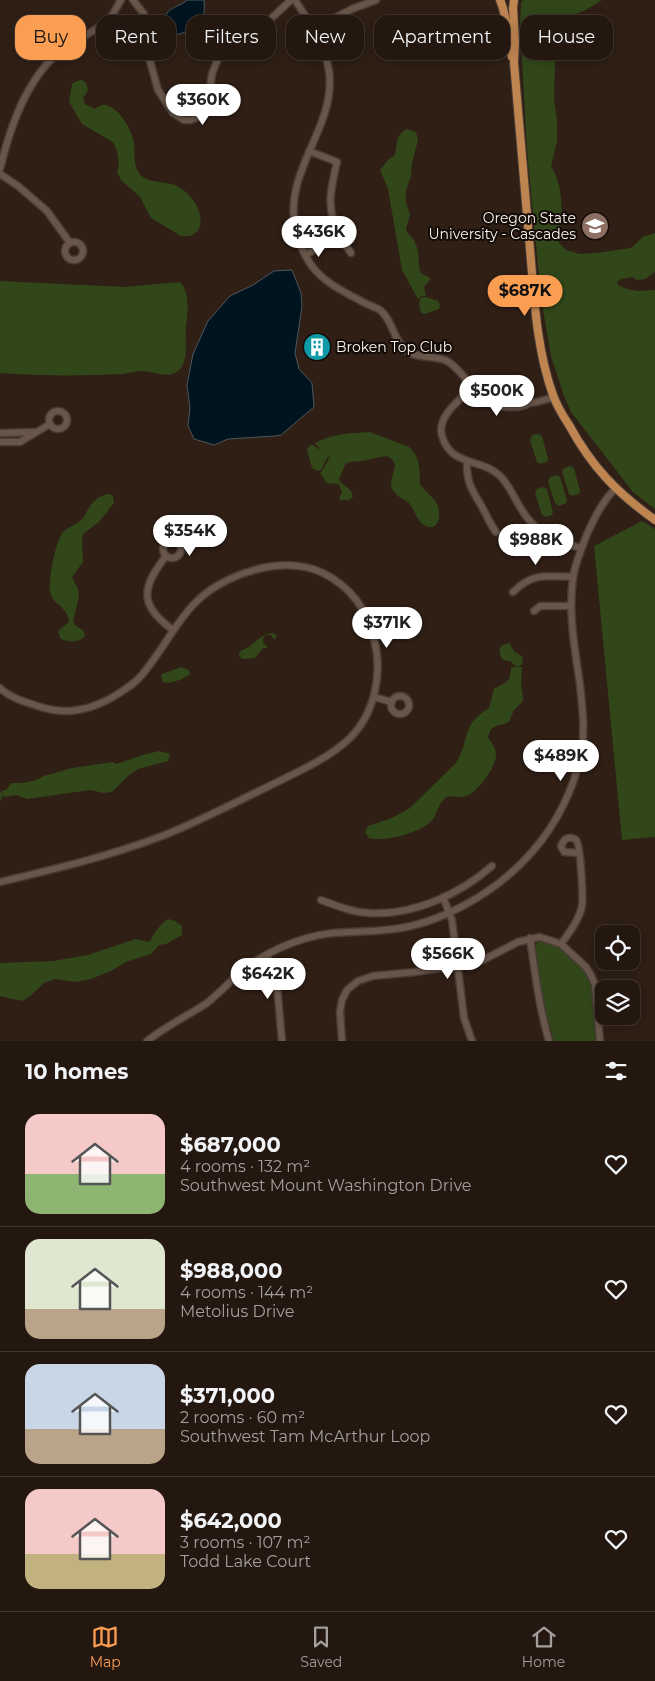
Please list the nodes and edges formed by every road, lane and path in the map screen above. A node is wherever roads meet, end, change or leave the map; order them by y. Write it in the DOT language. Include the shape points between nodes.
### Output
graph roads {
  1 [pos="121,0"];
  2 [pos="133,0"];
  3 [pos="291,0"];
  4 [pos="295,0"];
  5 [pos="376,0"];
  6 [pos="500,0"];
  7 [pos="514,0"];
  8 [pos="304,15"];
  9 [pos="339,15"];
  10 [pos="326,60"];
  11 [pos="514,63"];
  12 [pos="309,151"];
  13 [pos="0,169"];
  14 [pos="0,174"];
  15 [pos="339,236"];
  16 [pos="70,243"];
  17 [pos="351,253"];
  18 [pos="305,255"];
  19 [pos="472,388"];
  20 [pos="554,397"];
  21 [pos="50,424"];
  22 [pos="37,432"];
  23 [pos="0,434"];
  24 [pos="0,442"];
  25 [pos="467,461"];
  26 [pos="616,489"];
  27 [pos="655,520"];
  28 [pos="496,532"];
  29 [pos="581,548"];
  30 [pos="166,556"];
  31 [pos="573,577"];
  32 [pos="513,592"];
  33 [pos="571,606"];
  34 [pos="534,611"];
  35 [pos="173,630"];
  36 [pos="0,688"];
  37 [pos="374,697"];
  38 [pos="392,702"];
  39 [pos="579,853"];
  40 [pos="492,866"];
  41 [pos="0,882"];
  42 [pos="443,897"];
  43 [pos="321,900"];
  44 [pos="450,912"];
  45 [pos="530,938"];
  46 [pos="561,944"];
  47 [pos="266,954"];
  48 [pos="457,966"];
  49 [pos="147,1041"];
  50 [pos="282,1041"];
  51 [pos="342,1041"];
  52 [pos="472,1041"];
  53 [pos="549,1041"];
  54 [pos="600,1041"];
  1 -- 13 [label="street" via="109,19 62,50 43,68 24,99 8,137"];
  2 -- 3 [label="street" via="144,14 150,61 158,90 173,114 184,120 201,116 207,108 212,74 224,49 240,36 264,25"];
  4 -- 8 [label="street"];
  5 -- 9 [label="street"];
  6 -- 11 [label="main road"];
  7 -- 11 [label="main road"];
  10 -- 12 [label="street" via="330,84 325,112"];
  11 -- 20 [label="main road" via="539,338"];
  12 -- 15 [label="street" via="336,162 330,210"];
  12 -- 18 [label="street" via="293,200 294,224"];
  14 -- 16 [label="street" via="48,212"];
  15 -- 17 [label="street"];
  15 -- 18 [label="street"];
  18 -- 19 [label="street" via="332,286 381,311 398,342 408,352 445,360 462,373"];
  19 -- 20 [label="street" via="481,400 492,406 521,407"];
  19 -- 25 [label="street" via="446,414 441,427 449,449"];
  20 -- 26 [label="main road" via="580,445"];
  21 -- 22 [label="street"];
  22 -- 23 [label="street"];
  22 -- 24 [label="street" via="20,442"];
  25 -- 28 [label="street" via="469,485"];
  25 -- 29 [label="street" via="498,474 538,531 561,543"];
  26 -- 27 [label="main road"];
  26 -- 29 [label="street" via="605,499"];
  29 -- 31 [label="street"];
  30 -- 35 [label="street" via="153,572 147,593 161,622"];
  31 -- 32 [label="street" via="530,578"];
  31 -- 33 [label="street"];
  33 -- 34 [label="street" via="540,606"];
  33 -- 44 [label="street" via="583,731 582,747 566,800 533,851 494,886"];
  35 -- 36 [label="street" via="139,679 107,701 88,708 56,711 28,703"];
  35 -- 37 [label="street" via="208,591 229,579 275,566 313,569 344,587 366,613 376,644 378,664"];
  37 -- 38 [label="street"];
  37 -- 41 [label="street" via="366,716 350,737 310,766 160,837 88,861"];
  39 -- 46 [label="street" via="582,906"];
  40 -- 42 [label="street" via="480,877"];
  42 -- 43 [label="street" via="428,904 387,913 346,909"];
  42 -- 44 [label="street"];
  44 -- 47 [label="street" via="403,928 354,930 308,937"];
  44 -- 48 [label="street"];
  45 -- 46 [label="street" via="540,937"];
  45 -- 48 [label="street" via="483,960"];
  45 -- 53 [label="street" via="542,1017"];
  46 -- 54 [label="street" via="591,975 595,985"];
  47 -- 49 [label="street" via="210,1000"];
  47 -- 50 [label="street" via="276,974"];
  48 -- 51 [label="street" via="373,976 358,981 347,990 342,1000"];
  48 -- 52 [label="street" via="464,1018"];
}
